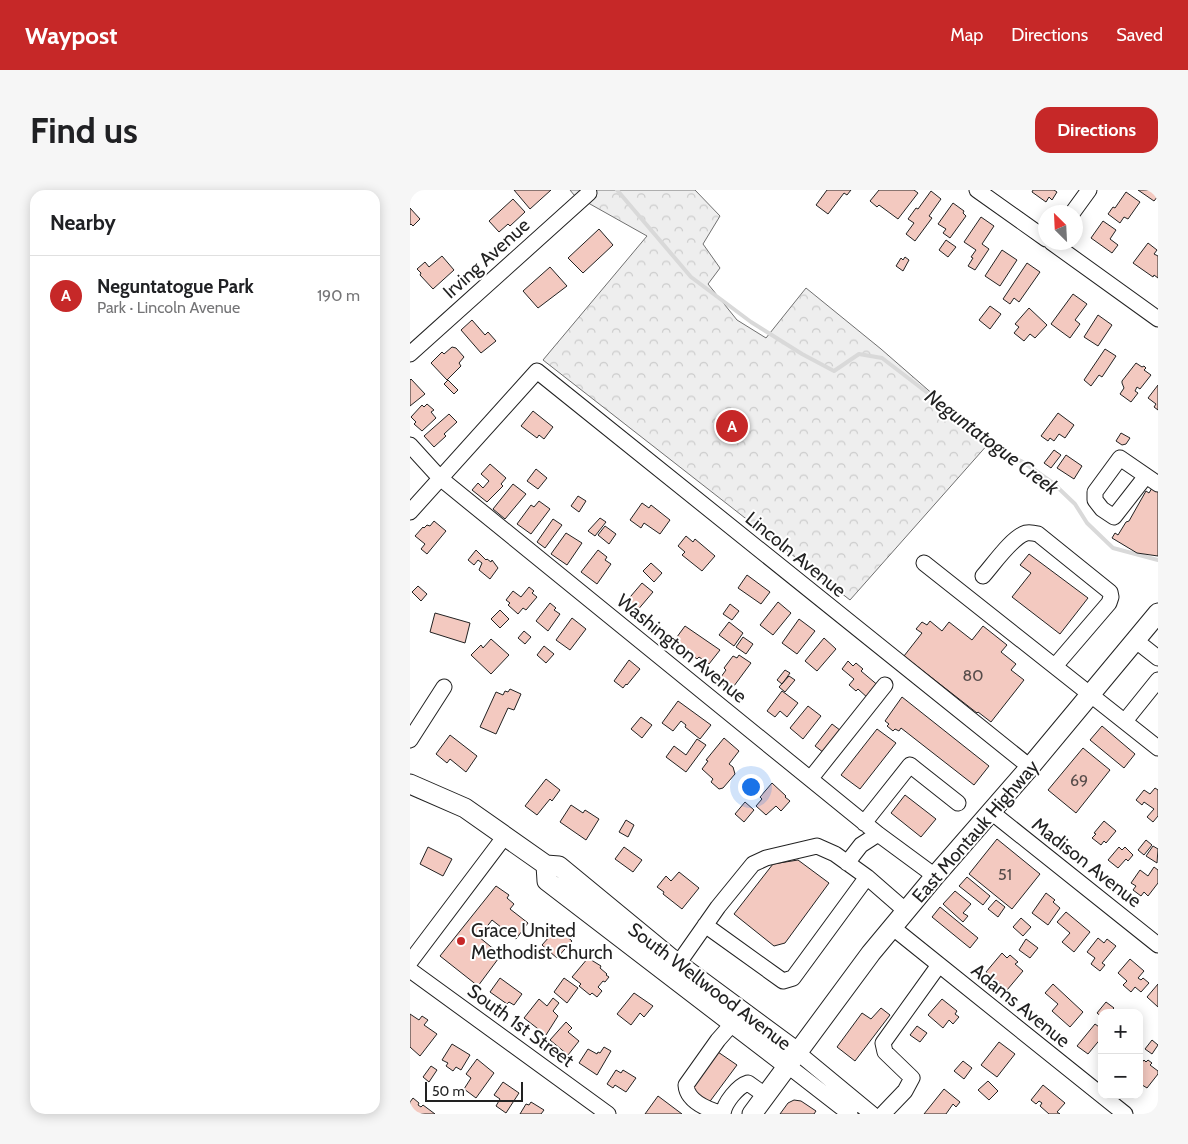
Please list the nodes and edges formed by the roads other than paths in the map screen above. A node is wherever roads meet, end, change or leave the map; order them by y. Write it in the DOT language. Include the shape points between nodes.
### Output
graph roads {
  1 [pos="977,190"];
  2 [pos="1089,190"];
  3 [pos="589,193"];
  4 [pos="1078,205"];
  5 [pos="1038,233"];
  6 [pos="1061,250"];
  7 [pos="1158,319"];
  8 [pos="410,354"];
  9 [pos="410,444"];
  10 [pos="440,478"];
  11 [pos="410,512"];
  12 [pos="924,563"];
  13 [pos="983,576"];
  14 [pos="1158,613"];
  15 [pos="1135,640"];
  16 [pos="1158,658"];
  17 [pos="1055,666"];
  18 [pos="1158,680"];
  19 [pos="885,686"];
  20 [pos="444,687"];
  21 [pos="1091,694"];
  22 [pos="1125,721"];
  23 [pos="410,740"];
  24 [pos="1157,745"];
  25 [pos="1030,766"];
  26 [pos="811,778"];
  27 [pos="410,784"];
  28 [pos="958,803"];
  29 [pos="990,811"];
  30 [pos="864,823"];
  31 [pos="878,834"];
  32 [pos="504,836"];
  33 [pos="847,863"];
  34 [pos="546,866"];
  35 [pos="935,876"];
  36 [pos="867,877"];
  37 [pos="906,911"];
  38 [pos="705,925"];
  39 [pos="892,927"];
  40 [pos="1158,945"];
  41 [pos="410,962"];
  42 [pos="657,964"];
  43 [pos="678,964"];
  44 [pos="939,965"];
  45 [pos="410,970"];
  46 [pos="734,1023"];
  47 [pos="792,1059"];
  48 [pos="765,1096"];
  49 [pos="608,1114"];
  50 [pos="723,1114"];
  51 [pos="752,1114"];
  52 [pos="850,1114"];
  53 [pos="872,1114"];
  54 [pos="883,1114"];
  55 [pos="1125,1114"];
  1 -- 5 [label="street"];
  2 -- 4 [label="street"];
  3 -- 8 [label="street, Irving Avenue"];
  6 -- 7 [label="street"];
  9 -- 10 [label="street, Washington Avenue"];
  10 -- 11 [label="street"];
  10 -- 25 [label="street, Lincoln Avenue" via="537,371"];
  10 -- 26 [label="street, Washington Avenue"];
  12 -- 17 [label="street"];
  13 -- 17 [label="street" via="1015,540 1031,532 1038,534 1110,592 1109,603"];
  14 -- 15 [label="main road, East Montauk Highway"];
  15 -- 16 [label="street"];
  15 -- 21 [label="main road, East Montauk Highway"];
  17 -- 21 [label="street"];
  18 -- 22 [label="street"];
  19 -- 26 [label="street"];
  20 -- 23 [label="street"];
  21 -- 22 [label="street"];
  21 -- 25 [label="main road, East Montauk Highway"];
  22 -- 24 [label="street"];
  25 -- 29 [label="main road, East Montauk Highway"];
  26 -- 30 [label="street, Washington Avenue"];
  27 -- 32 [label="main road, South Wellwood Avenue" via="465,808"];
  28 -- 30 [label="street" via="910,765"];
  29 -- 35 [label="main road, East Montauk Highway"];
  29 -- 40 [label="street, Madison Avenue"];
  30 -- 31 [label="street, Washington Avenue"];
  31 -- 33 [label="street" via="862,845"];
  31 -- 35 [label="street, Washington Avenue"];
  32 -- 34 [label="main road, South Wellwood Avenue"];
  32 -- 41 [label="street"];
  33 -- 36 [label="street"];
  33 -- 38 [label="street" via="817,846 766,858 753,864"];
  34 -- 42 [label="main road, South Wellwood Avenue" via="547,881"];
  34 -- 43 [label="main road, South Wellwood Avenue" via="559,866"];
  35 -- 37 [label="main road, East Montauk Highway"];
  36 -- 37 [label="street"];
  36 -- 38 [label="street" via="793,978 783,981"];
  37 -- 39 [label="main road, East Montauk Highway"];
  38 -- 43 [label="street"];
  39 -- 44 [label="street, Adams Avenue"];
  39 -- 47 [label="main road, East Montauk Highway"];
  42 -- 43 [label="street" via="670,968"];
  42 -- 46 [label="main road, South Wellwood Avenue"];
  43 -- 47 [label="main road, South Wellwood Avenue"];
  44 -- 54 [label="street" via="883,1044 885,1052 912,1078 906,1091"];
  44 -- 55 [label="street, Adams Avenue"];
  45 -- 49 [label="street, South 1st Street"];
  46 -- 47 [label="main road, South Wellwood Avenue"];
  46 -- 50 [label="street" via="686,1085 689,1096 710,1110"];
  47 -- 48 [label="main road, East Montauk Highway"];
  47 -- 52 [label="street, South Wellwood Avenue"];
  47 -- 53 [label="street, South Wellwood Avenue"];
  48 -- 50 [label="street" via="748,1083 742,1085 724,1107"];
  48 -- 51 [label="main road, East Montauk Highway"];
}
